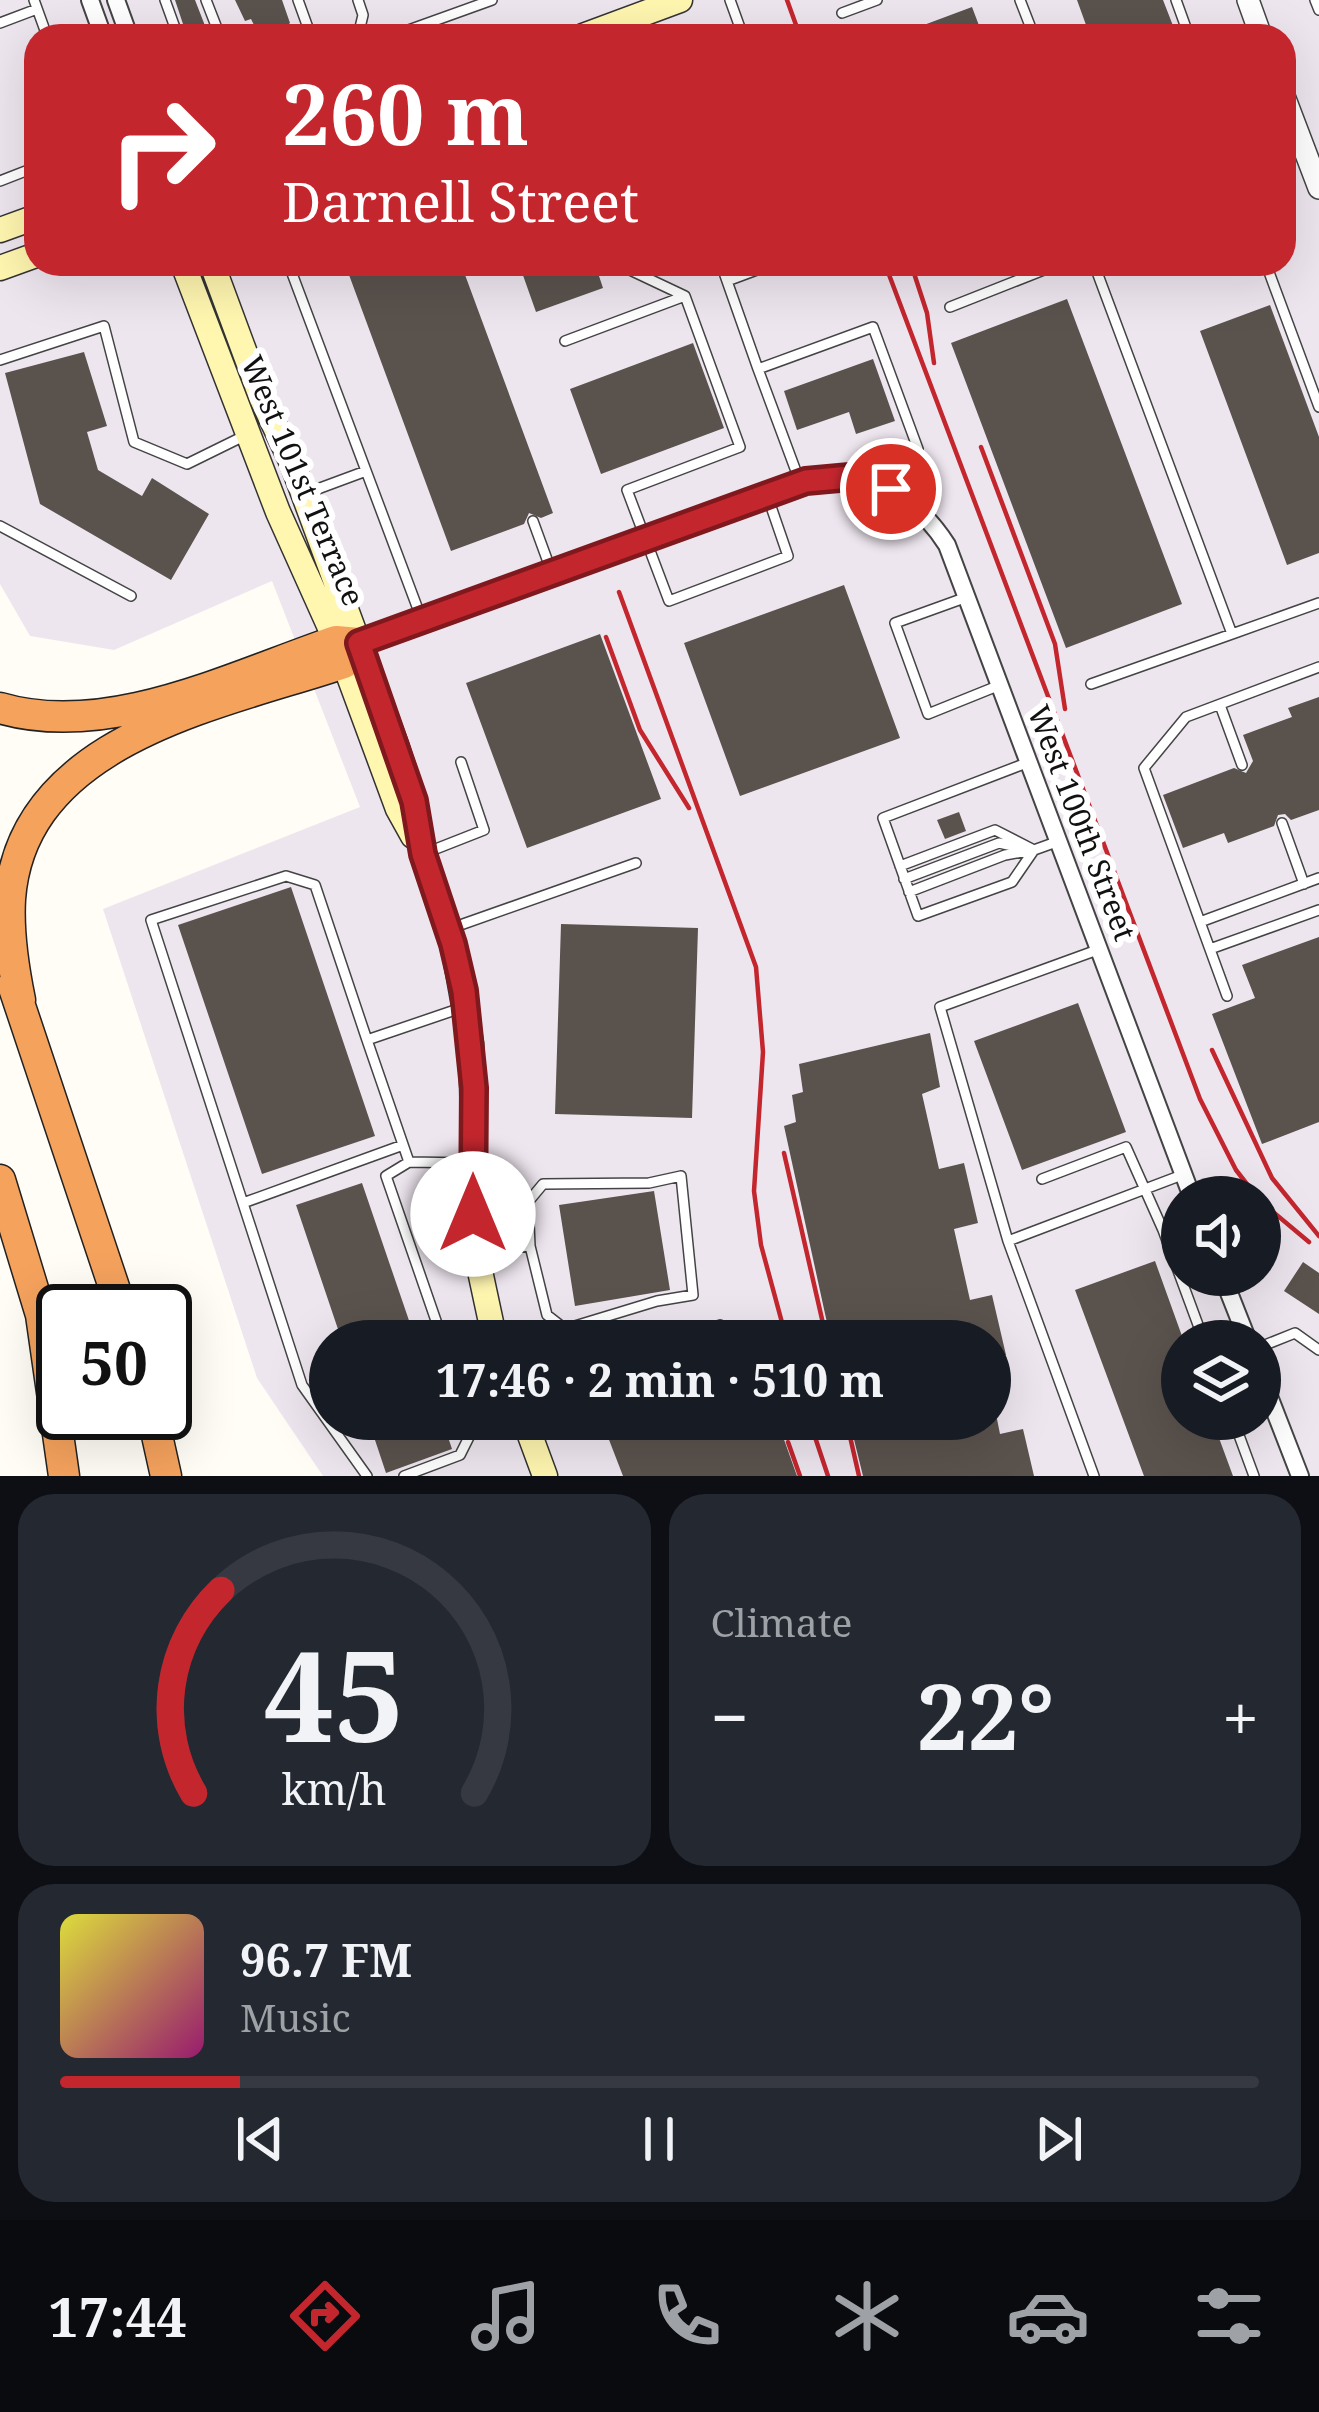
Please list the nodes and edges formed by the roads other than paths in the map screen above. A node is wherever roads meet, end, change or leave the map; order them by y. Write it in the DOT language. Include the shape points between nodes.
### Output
graph roads {
  1 [pos="491,0"];
  2 [pos="680,0"];
  3 [pos="877,0"];
  4 [pos="1315,0"];
  5 [pos="36,4"];
  6 [pos="1319,10"];
  7 [pos="842,13"];
  8 [pos="0,22"];
  9 [pos="425,24"];
  10 [pos="621,24"];
  11 [pos="1296,128"];
  12 [pos="1319,188"];
  13 [pos="188,276"];
  14 [pos="216,276"];
  15 [pos="293,276"];
  16 [pos="643,276"];
  17 [pos="725,276"];
  18 [pos="741,276"];
  19 [pos="1029,276"];
  20 [pos="1098,276"];
  21 [pos="1270,276"];
  22 [pos="727,281"];
  23 [pos="685,296"];
  24 [pos="950,307"];
  25 [pos="565,340"];
  26 [pos="0,360"];
  27 [pos="758,369"];
  28 [pos="1319,407"];
  29 [pos="248,434"];
  30 [pos="366,471"];
  31 [pos="800,483"];
  32 [pos="895,491"];
  33 [pos="304,494"];
  34 [pos="766,495"];
  35 [pos="532,521"];
  36 [pos="0,526"];
  37 [pos="645,539"];
  38 [pos="553,573"];
  39 [pos="130,596"];
  40 [pos="967,597"];
  41 [pos="1319,603"];
  42 [pos="422,620"];
  43 [pos="1232,634"];
  44 [pos="346,649"];
  45 [pos="1319,667"];
  46 [pos="1091,684"];
  47 [pos="1000,685"];
  48 [pos="1220,704"];
  49 [pos="0,708"];
  50 [pos="460,761"];
  51 [pos="1029,762"];
  52 [pos="1242,766"];
  53 [pos="1282,824"];
  54 [pos="1059,841"];
  55 [pos="1034,850"];
  56 [pos="423,854"];
  57 [pos="636,863"];
  58 [pos="900,866"];
  59 [pos="1319,878"];
  60 [pos="904,879"];
  61 [pos="1304,884"];
  62 [pos="909,892"];
  63 [pos="1319,910"];
  64 [pos="1200,922"];
  65 [pos="448,929"];
  66 [pos="1100,949"];
  67 [pos="1210,949"];
  68 [pos="0,951"];
  69 [pos="1227,996"];
  70 [pos="20,1000"];
  71 [pos="466,1007"];
  72 [pos="367,1040"];
  73 [pos="403,1145"];
  74 [pos="409,1162"];
  75 [pos="473,1162"];
  76 [pos="1184,1174"];
  77 [pos="1042,1179"];
  78 [pos="0,1180"];
  79 [pos="1144,1189"];
  80 [pos="243,1204"];
  81 [pos="1008,1241"];
  82 [pos="530,1246"];
  83 [pos="477,1252"];
  84 [pos="113,1284"];
  85 [pos="436,1320"];
  86 [pos="492,1320"];
  87 [pos="1196,1320"];
  88 [pos="1281,1338"];
  89 [pos="1319,1350"];
  90 [pos="1281,1427"];
  91 [pos="158,1440"];
  92 [pos="465,1440"];
  93 [pos="532,1440"];
  94 [pos="1241,1440"];
  95 [pos="64,1476"];
  96 [pos="166,1476"];
  97 [pos="367,1476"];
  98 [pos="404,1476"];
  99 [pos="545,1476"];
  100 [pos="1094,1476"];
  101 [pos="1254,1476"];
  102 [pos="1300,1476"];
  1 -- 9 [label="lane"];
  2 -- 10 [label="main road"];
  3 -- 7 [label="lane"];
  4 -- 6 [label="lane"];
  5 -- 8 [label="lane"];
  11 -- 12 [label="street"];
  13 -- 29 [label="main road, West 101st Terrace"];
  14 -- 33 [label="main road, West 101st Terrace"];
  15 -- 30 [label="lane"];
  16 -- 23 [label="lane"];
  17 -- 22 [label="lane"];
  18 -- 22 [label="lane"];
  19 -- 24 [label="lane"];
  20 -- 43 [label="lane"];
  21 -- 28 [label="lane"];
  22 -- 27 [label="lane"];
  23 -- 25 [label="lane"];
  23 -- 37 [label="lane" via="740,447 628,490"];
  26 -- 29 [label="lane" via="104,326 134,442 187,464"];
  27 -- 31 [label="lane"];
  27 -- 32 [label="lane" via="873,327 918,449"];
  29 -- 44 [label="main road, West 101st Terrace"];
  30 -- 33 [label="lane"];
  30 -- 42 [label="lane"];
  31 -- 32 [label="street" via="850,477"];
  31 -- 34 [label="street"];
  32 -- 40 [label="street, West 100th Street" via="931,520"];
  33 -- 44 [label="main road, West 101st Terrace"];
  34 -- 37 [label="street"];
  34 -- 37 [label="lane" via="788,556 669,601"];
  35 -- 38 [label="lane"];
  36 -- 39 [label="lane"];
  37 -- 38 [label="street"];
  38 -- 42 [label="street"];
  40 -- 47 [label="street, West 100th Street"];
  40 -- 47 [label="lane" via="895,623 921,695 928,713"];
  41 -- 43 [label="lane"];
  42 -- 44 [label="street"];
  43 -- 46 [label="lane"];
  44 -- 49 [label="highway" via="106,716 54,719"];
  44 -- 56 [label="main road, West 101st Terrace" via="398,809"];
  44 -- 70 [label="highway" via="138,733 56,793 23,850 10,896"];
  45 -- 48 [label="lane"];
  47 -- 51 [label="street, West 100th Street"];
  48 -- 52 [label="lane"];
  48 -- 64 [label="lane" via="1186,717 1144,768"];
  50 -- 56 [label="lane" via="484,830"];
  51 -- 54 [label="street, West 100th Street"];
  51 -- 58 [label="lane" via="883,818"];
  53 -- 61 [label="lane"];
  54 -- 55 [label="lane"];
  54 -- 66 [label="street, West 100th Street"];
  55 -- 58 [label="lane" via="995,830"];
  55 -- 60 [label="lane" via="999,843"];
  55 -- 62 [label="lane"];
  55 -- 62 [label="lane" via="1012,882 918,916"];
  56 -- 65 [label="main road, West 101st Terrace"];
  57 -- 65 [label="lane"];
  58 -- 60 [label="lane"];
  59 -- 61 [label="lane"];
  60 -- 62 [label="lane"];
  61 -- 64 [label="lane"];
  63 -- 67 [label="lane"];
  64 -- 67 [label="lane"];
  65 -- 71 [label="main road, West 101st Terrace"];
  66 -- 76 [label="street, West 100th Street"];
  66 -- 81 [label="lane" via="940,1007"];
  67 -- 69 [label="lane"];
  68 -- 70 [label="highway"];
  70 -- 84 [label="highway"];
  71 -- 72 [label="lane"];
  71 -- 75 [label="main road, West 101st Terrace"];
  72 -- 73 [label="lane"];
  72 -- 80 [label="lane" via="315,885 286,876 151,920"];
  73 -- 74 [label="lane"];
  73 -- 80 [label="lane"];
  74 -- 75 [label="lane"];
  74 -- 85 [label="lane" via="386,1176"];
  75 -- 83 [label="main road, West 101st Terrace"];
  76 -- 79 [label="lane"];
  77 -- 79 [label="lane" via="1126,1147"];
  78 -- 95 [label="highway" via="41,1315"];
  79 -- 81 [label="lane"];
  79 -- 87 [label="lane"];
  80 -- 97 [label="lane" via="302,1385"];
  81 -- 100 [label="lane"];
  82 -- 82 [label="lane" via="547,1315 565,1329 693,1295 681,1176 649,1184 543,1184 528,1202"];
  82 -- 83 [label="lane"];
  83 -- 86 [label="main road, West 101st Terrace"];
  88 -- 89 [label="lane" via="1295,1333"];
  90 -- 102 [label="street"];
  91 -- 96 [label="highway"];
  92 -- 98 [label="lane" via="460,1455"];
  93 -- 99 [label="main road"];
  94 -- 101 [label="lane"];
}
